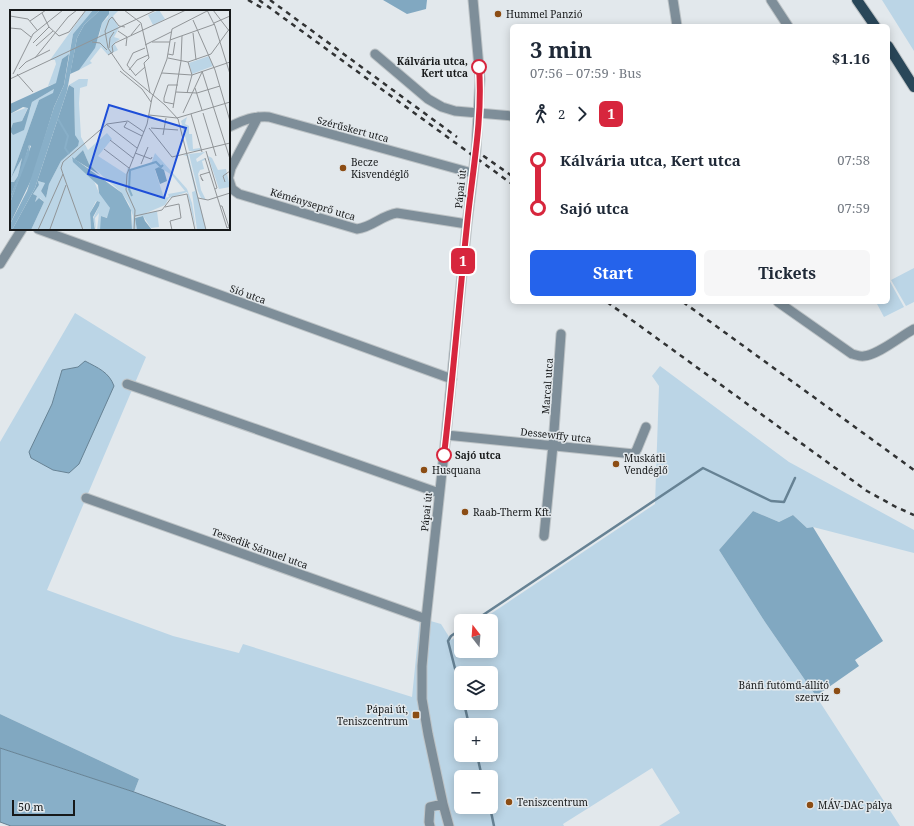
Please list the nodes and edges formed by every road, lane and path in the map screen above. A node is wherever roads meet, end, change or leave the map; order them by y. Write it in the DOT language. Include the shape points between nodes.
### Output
graph roads {
  1 [pos="473,0"];
  2 [pos="673,0"];
  3 [pos="770,0"];
  4 [pos="857,0"];
  5 [pos="677,24"];
  6 [pos="787,24"];
  7 [pos="874,24"];
  8 [pos="890,49"];
  9 [pos="375,54"];
  10 [pos="914,87"];
  11 [pos="479,112"];
  12 [pos="510,115"];
  13 [pos="258,117"];
  14 [pos="230,127"];
  15 [pos="230,172"];
  16 [pos="472,173"];
  17 [pos="230,183"];
  18 [pos="467,224"];
  19 [pos="21,230"];
  20 [pos="41,230"];
  21 [pos="0,264"];
  22 [pos="781,304"];
  23 [pos="914,329"];
  24 [pos="561,334"];
  25 [pos="452,379"];
  26 [pos="128,384"];
  27 [pos="646,427"];
  28 [pos="446,435"];
  29 [pos="554,445"];
  30 [pos="439,493"];
  31 [pos="86,498"];
  32 [pos="544,536"];
  33 [pos="426,619"];
  34 [pos="443,804"];
  35 [pos="430,826"];
  36 [pos="449,826"];
  1 -- 11 [label="street, Pápai út" via="480,79"];
  2 -- 5 [label="street"];
  3 -- 6 [label="street"];
  4 -- 7 [label="main road"];
  8 -- 10 [label="main road"];
  9 -- 11 [label="street" via="428,99 442,107 455,111"];
  11 -- 12 [label="street"];
  11 -- 16 [label="street, Pápai út"];
  13 -- 14 [label="street, Szérűskert utca" via="248,118"];
  13 -- 15 [label="street"];
  13 -- 16 [label="street, Szérűskert utca" via="269,117"];
  16 -- 18 [label="street, Pápai út"];
  17 -- 18 [label="street, Kéményseprő utca" via="232,189 239,194 357,229 366,228 396,213"];
  18 -- 25 [label="street, Pápai út"];
  19 -- 21 [label="street"];
  20 -- 25 [label="street, Sió utca"];
  22 -- 23 [label="street" via="852,354 875,354"];
  24 -- 29 [label="street, Marcal utca"];
  25 -- 28 [label="street, Pápai út"];
  26 -- 30 [label="street"];
  27 -- 29 [label="street, Dessewffy utca" via="634,454"];
  28 -- 29 [label="street, Dessewffy utca"];
  28 -- 30 [label="street, Pápai út"];
  29 -- 32 [label="street, Marcal utca"];
  30 -- 33 [label="street, Pápai út"];
  31 -- 33 [label="street, Tessedik Sámuel utca"];
  33 -- 34 [label="street, Pápai út" via="422,699"];
  34 -- 35 [label="street" via="430,807"];
  34 -- 36 [label="street, Pápai út"];
}
